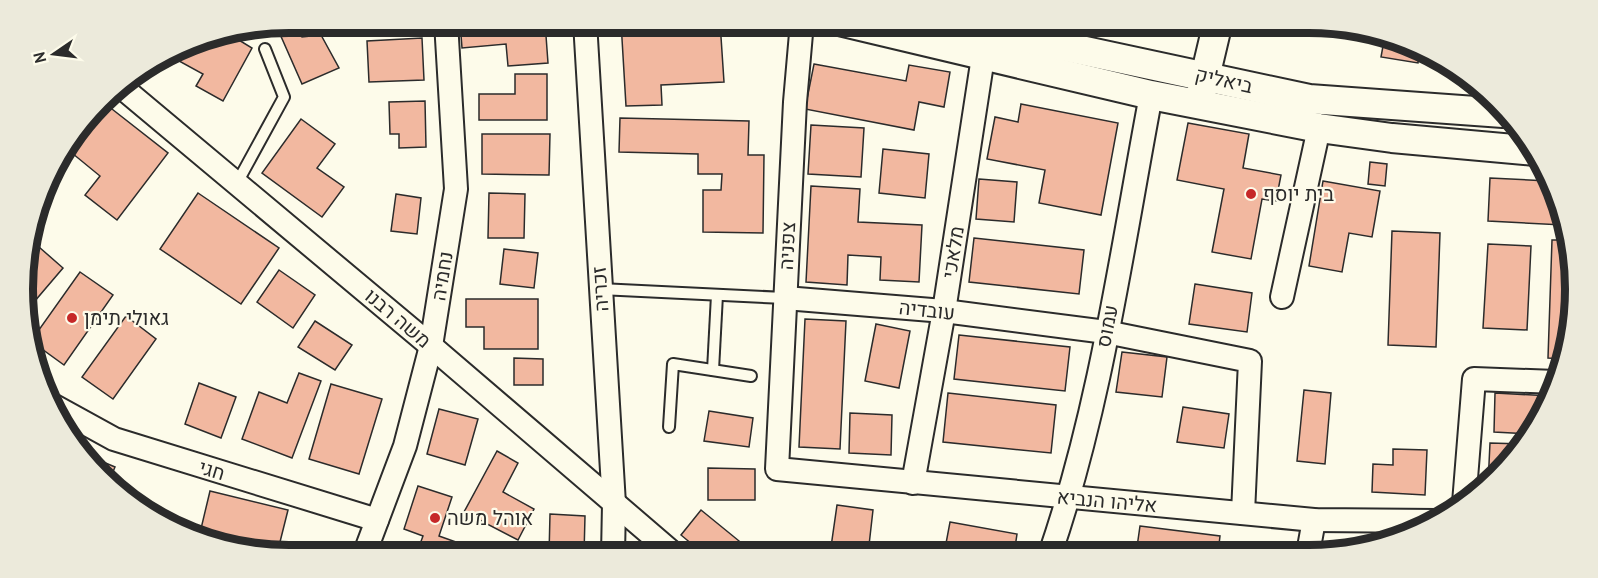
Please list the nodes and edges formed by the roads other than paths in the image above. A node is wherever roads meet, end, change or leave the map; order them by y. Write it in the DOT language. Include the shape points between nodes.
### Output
graph roads {
  1 [pos="447,33"];
  2 [pos="586,33"];
  3 [pos="801,33"];
  4 [pos="952,33"];
  5 [pos="1216,33"];
  6 [pos="991,37"];
  7 [pos="265,49"];
  8 [pos="1206,76"];
  9 [pos="127,91"];
  10 [pos="1151,95"];
  11 [pos="1197,105"];
  12 [pos="1494,112"];
  13 [pos="1318,128"];
  14 [pos="1524,150"];
  15 [pos="237,183"];
  16 [pos="600,289"];
  17 [pos="717,295"];
  18 [pos="785,297"];
  19 [pos="1282,297"];
  20 [pos="944,311"];
  21 [pos="1106,332"];
  22 [pos="431,346"];
  23 [pos="713,370"];
  24 [pos="751,376"];
  25 [pos="1548,382"];
  26 [pos="64,412"];
  27 [pos="669,427"];
  28 [pos="777,469"];
  29 [pos="913,483"];
  30 [pos="1465,492"];
  31 [pos="1069,498"];
  32 [pos="614,504"];
  33 [pos="1243,513"];
  34 [pos="377,520"];
  35 [pos="1314,520"];
  36 [pos="1418,521"];
  37 [pos="368,545"];
  38 [pos="614,545"];
  39 [pos="663,545"];
  40 [pos="1053,545"];
  41 [pos="1309,545"];
  1 -- 22 [label="street, נחמיה" via="456,189"];
  2 -- 16 [label="street, זכריה"];
  3 -- 18 [label="street, צפניה"];
  4 -- 6 [label="street, ביאליק"];
  5 -- 8 [label="street"];
  6 -- 8 [label="street, ביאליק"];
  6 -- 10 [label="street, ביאליק"];
  6 -- 20 [label="street, מלאכי"];
  7 -- 15 [label="lane" via="284,97"];
  8 -- 11 [label="street"];
  8 -- 12 [label="street, ביאליק" via="1309,99"];
  9 -- 15 [label="street, משה רבנו"];
  10 -- 11 [label="street, ביאליק"];
  10 -- 21 [label="street, עמוס"];
  11 -- 13 [label="street, ביאליק"];
  13 -- 14 [label="street, ביאליק"];
  13 -- 19 [label="street"];
  15 -- 22 [label="street, משה רבנו"];
  16 -- 17 [label="lane, עובדיה"];
  16 -- 32 [label="street, זכריה"];
  17 -- 18 [label="lane, עובדיה"];
  17 -- 23 [label="lane"];
  18 -- 20 [label="street, עובדיה"];
  18 -- 28 [label="street, צפניה"];
  20 -- 21 [label="street, עובדיה"];
  20 -- 29 [label="street, מלאכי"];
  21 -- 31 [label="street, עמוס"];
  21 -- 33 [label="street, עובדיה" via="1250,361"];
  22 -- 32 [label="street, משה רבנו"];
  22 -- 34 [label="street, נחמיה" via="405,446"];
  23 -- 24 [label="lane"];
  23 -- 27 [label="lane" via="673,364"];
  25 -- 30 [label="street" via="1474,379"];
  26 -- 34 [label="street, חגי" via="114,439"];
  28 -- 29 [label="street, אליהו הנביא"];
  29 -- 31 [label="street, אליהו הנביא"];
  31 -- 33 [label="street, אליהו הנביא"];
  31 -- 40 [label="street, עמוס"];
  32 -- 38 [label="street, זכריה"];
  32 -- 39 [label="street, משה רבנו"];
  33 -- 35 [label="street, אליהו הנביא"];
  34 -- 37 [label="street, נחמיה"];
  35 -- 36 [label="street, אליהו הנביא"];
  35 -- 41 [label="street"];
}
